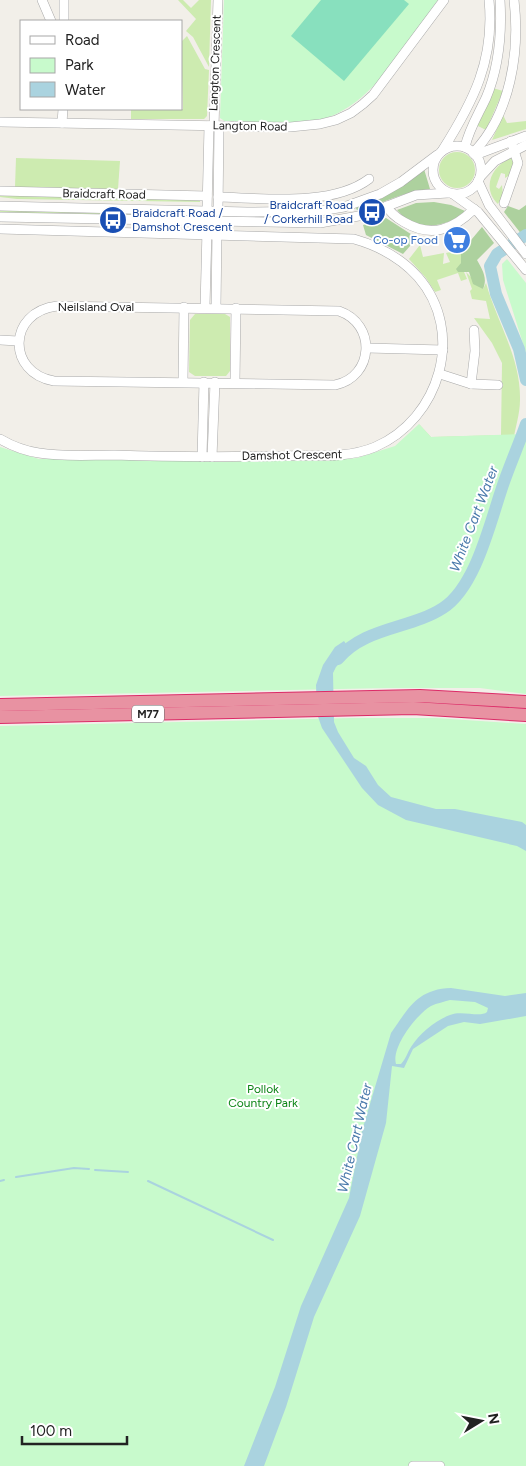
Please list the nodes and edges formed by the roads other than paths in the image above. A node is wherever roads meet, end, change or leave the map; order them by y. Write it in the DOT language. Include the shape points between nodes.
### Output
graph roads {
  1 [pos="42,0"];
  2 [pos="64,0"];
  3 [pos="218,0"];
  4 [pos="444,0"];
  5 [pos="489,0"];
  6 [pos="500,0"];
  7 [pos="514,0"];
  8 [pos="51,20"];
  9 [pos="64,20"];
  10 [pos="63,110"];
  11 [pos="0,122"];
  12 [pos="62,123"];
  13 [pos="214,126"];
  14 [pos="526,136"];
  15 [pos="513,145"];
  16 [pos="526,145"];
  17 [pos="465,147"];
  18 [pos="440,153"];
  19 [pos="474,154"];
  20 [pos="369,179"];
  21 [pos="479,179"];
  22 [pos="0,190"];
  23 [pos="450,193"];
  24 [pos="207,196"];
  25 [pos="218,197"];
  26 [pos="504,203"];
  27 [pos="352,204"];
  28 [pos="0,206"];
  29 [pos="387,206"];
  30 [pos="474,209"];
  31 [pos="207,211"];
  32 [pos="218,211"];
  33 [pos="0,217"];
  34 [pos="356,217"];
  35 [pos="207,222"];
  36 [pos="217,222"];
  37 [pos="0,229"];
  38 [pos="207,235"];
  39 [pos="217,235"];
  40 [pos="514,238"];
  41 [pos="506,245"];
  42 [pos="526,254"];
  43 [pos="526,270"];
  44 [pos="184,307"];
  45 [pos="205,308"];
  46 [pos="216,308"];
  47 [pos="236,308"];
  48 [pos="474,330"];
  49 [pos="0,340"];
  50 [pos="18,341"];
  51 [pos="367,348"];
  52 [pos="442,350"];
  53 [pos="440,374"];
  54 [pos="183,381"];
  55 [pos="204,382"];
  56 [pos="214,382"];
  57 [pos="235,382"];
  58 [pos="471,384"];
  59 [pos="498,385"];
  60 [pos="0,439"];
  61 [pos="202,457"];
  62 [pos="212,457"];
  63 [pos="526,702"];
  64 [pos="359,703"];
  65 [pos="296,704"];
  66 [pos="0,705"];
  67 [pos="526,715"];
  68 [pos="0,717"];
  69 [pos="413,1466"];
  70 [pos="440,1466"];
  1 -- 8 [label="street"];
  2 -- 9 [label="street"];
  3 -- 13 [label="street, Langton Crescent"];
  4 -- 13 [label="street, Langton Road" via="372,95 351,113 336,120 305,126"];
  5 -- 18 [label="street, Braidcraft Road" via="489,44 480,81 468,108"];
  6 -- 17 [label="street" via="501,30 491,85"];
  7 -- 19 [label="street" via="513,68 499,110"];
  10 -- 12 [label="street"];
  11 -- 12 [label="street, Langton Road"];
  12 -- 13 [label="street, Langton Road"];
  13 -- 24 [label="street"];
  13 -- 25 [label="street"];
  14 -- 15 [label="street"];
  15 -- 16 [label="street"];
  15 -- 19 [label="street"];
  15 -- 21 [label="street"];
  15 -- 26 [label="street" via="518,163"];
  17 -- 18 [label="street" via="454,146"];
  17 -- 19 [label="street"];
  18 -- 23 [label="street" via="432,169 434,178 438,186"];
  18 -- 27 [label="street, Braidcraft Road" via="389,189"];
  19 -- 21 [label="street" via="480,163"];
  20 -- 25 [label="street" via="347,190 309,198"];
  21 -- 23 [label="street" via="468,192"];
  21 -- 40 [label="street" via="484,198"];
  22 -- 24 [label="street, Braidcraft Road"];
  23 -- 29 [label="street, Braidcraft Road" via="416,195"];
  23 -- 30 [label="street"];
  24 -- 31 [label="street"];
  25 -- 32 [label="street"];
  27 -- 32 [label="street, Braidcraft Road" via="305,212"];
  27 -- 34 [label="street"];
  28 -- 31 [label="street, Braidcraft Road"];
  29 -- 30 [label="street" via="399,219 428,231 453,227"];
  29 -- 34 [label="street, Braidcraft Road"];
  30 -- 41 [label="street"];
  31 -- 32 [label="street, Braidcraft Road"];
  33 -- 35 [label="street, Braidcraft Road"];
  34 -- 36 [label="street, Braidcraft Road" via="320,223"];
  35 -- 36 [label="street, Braidcraft Road"];
  35 -- 38 [label="street"];
  36 -- 39 [label="street"];
  37 -- 38 [label="street"];
  38 -- 39 [label="street"];
  38 -- 45 [label="street"];
  39 -- 46 [label="street"];
  39 -- 52 [label="street, Damshot Crescent" via="332,236 373,244 390,252 414,273 431,297 442,330"];
  40 -- 41 [label="street"];
  40 -- 42 [label="street"];
  41 -- 43 [label="street"];
  44 -- 45 [label="street, Neilsland Oval"];
  44 -- 50 [label="street, Neilsland Oval" via="50,307 28,319"];
  44 -- 54 [label="street"];
  45 -- 46 [label="street, Neilsland Oval"];
  46 -- 47 [label="street, Neilsland Oval"];
  47 -- 51 [label="street, Neilsland Oval" via="339,312 350,316 359,325"];
  47 -- 57 [label="street"];
  48 -- 58 [label="street" via="476,351"];
  49 -- 50 [label="street"];
  50 -- 54 [label="street" via="21,356 28,366 48,380"];
  51 -- 52 [label="street"];
  51 -- 57 [label="street" via="360,370 341,384"];
  52 -- 53 [label="street, Damshot Crescent"];
  53 -- 58 [label="street"];
  53 -- 62 [label="street, Damshot Crescent" via="424,408 400,434 374,448 349,454"];
  54 -- 55 [label="street"];
  55 -- 56 [label="street"];
  55 -- 61 [label="street"];
  56 -- 57 [label="street"];
  56 -- 62 [label="street"];
  58 -- 59 [label="street"];
  60 -- 61 [label="street, Damshot Crescent" via="17,448 45,454"];
  61 -- 62 [label="street, Damshot Crescent"];
  63 -- 64 [label="highway, M77" via="465,697"];
  64 -- 65 [label="highway, M77"];
  64 -- 67 [label="highway, M77"];
  65 -- 66 [label="highway, M77"];
  65 -- 68 [label="highway, M77"];
  69 -- 70 [label="street"];
}
